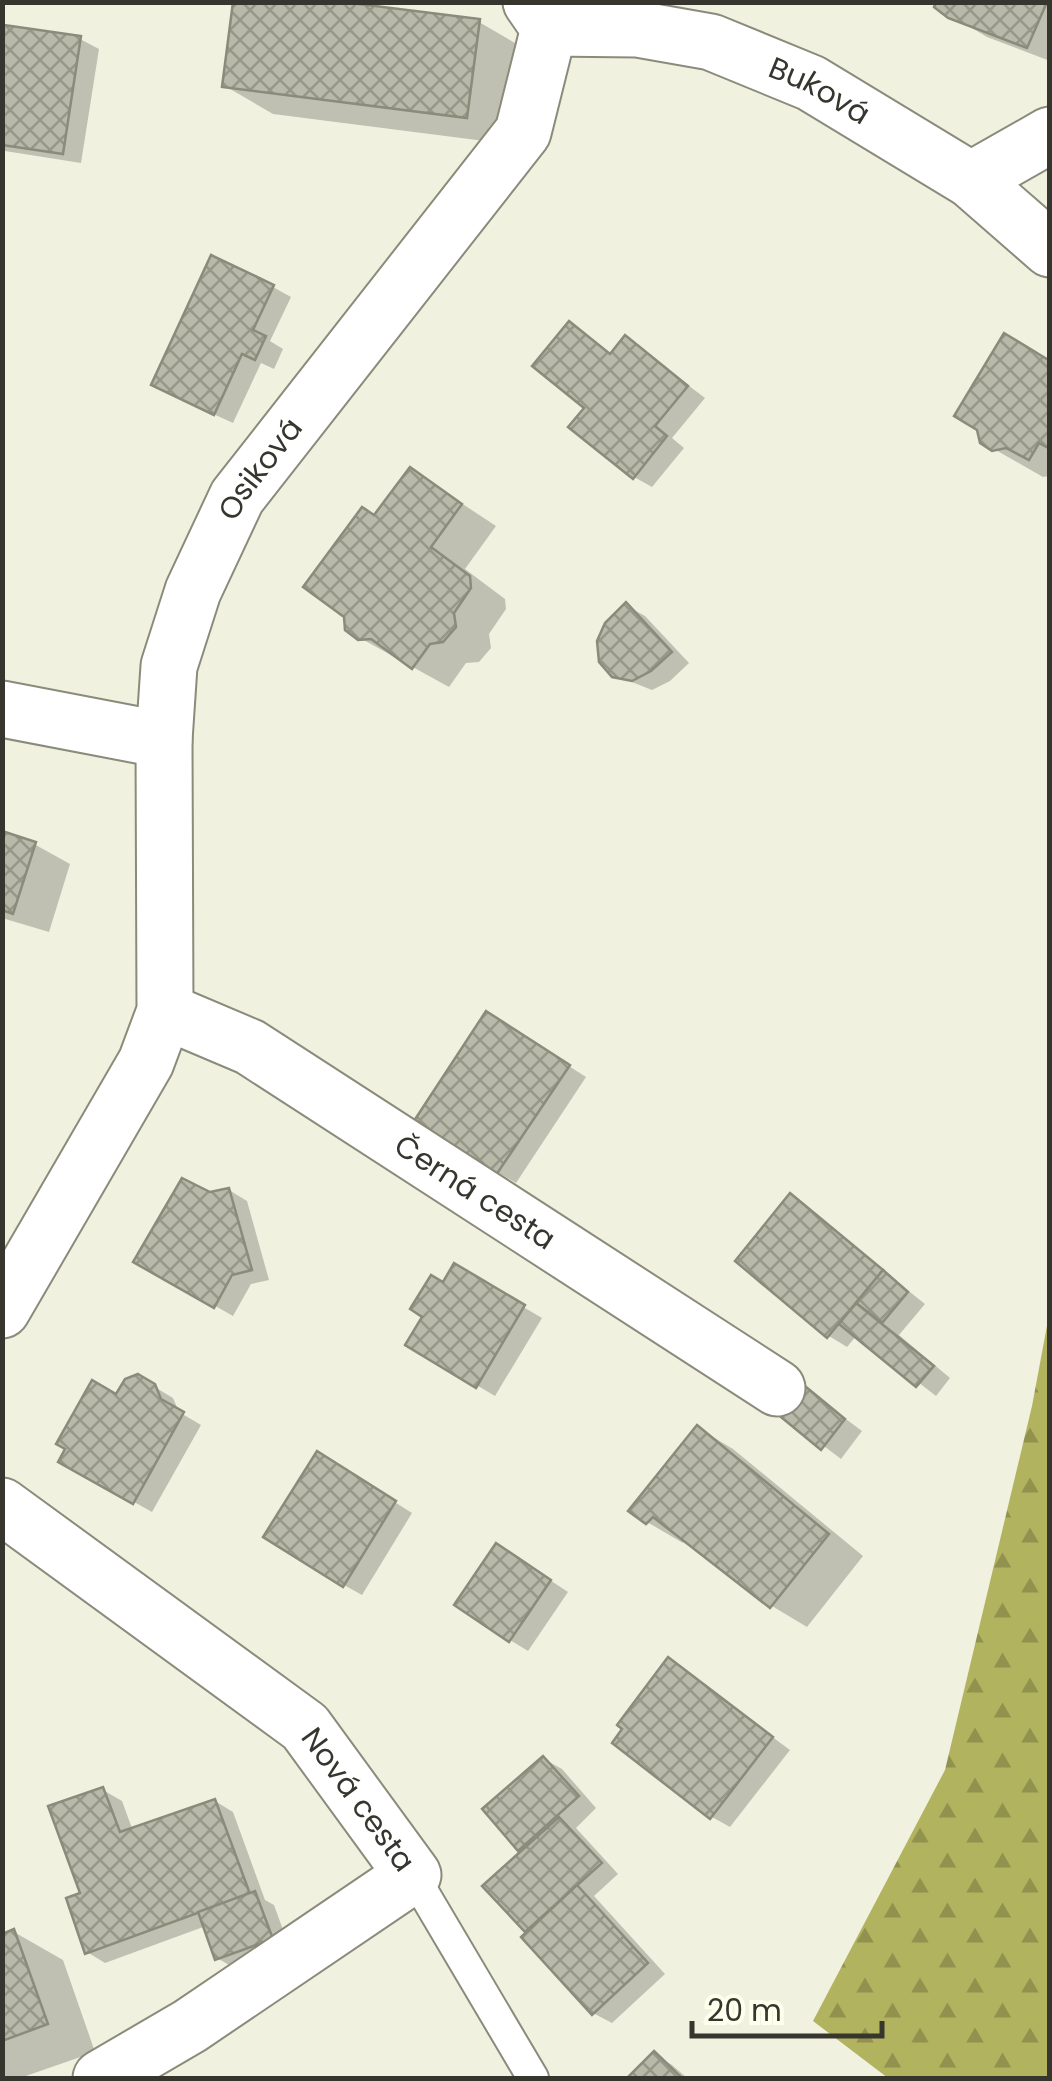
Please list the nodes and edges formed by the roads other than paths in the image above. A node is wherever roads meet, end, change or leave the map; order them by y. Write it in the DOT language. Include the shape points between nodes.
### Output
graph roads {
  1 [pos="540,15"];
  2 [pos="1050,135"];
  3 [pos="971,180"];
  4 [pos="1050,249"];
  5 [pos="2,710"];
  6 [pos="164,740"];
  7 [pos="165,1011"];
  8 [pos="2,1310"];
  9 [pos="778,1388"];
  10 [pos="2,1506"];
  11 [pos="414,1875"];
  12 [pos="101,2078"];
  13 [pos="532,2078"];
  1 -- 3 [label="street, Buková" via="710,42 811,83"];
  1 -- 6 [label="street, Osiková" via="523,132 237,497 193,591 170,666"];
  2 -- 3 [label="street"];
  3 -- 4 [label="street, Buková"];
  5 -- 6 [label="street"];
  6 -- 7 [label="street, Osiková"];
  7 -- 8 [label="street" via="146,1062"];
  7 -- 9 [label="street, Černá cesta" via="250,1047"];
  10 -- 11 [label="street, Nová cesta" via="305,1728"];
  11 -- 12 [label="street, Nová cesta"];
  11 -- 13 [label="lane"];
}
